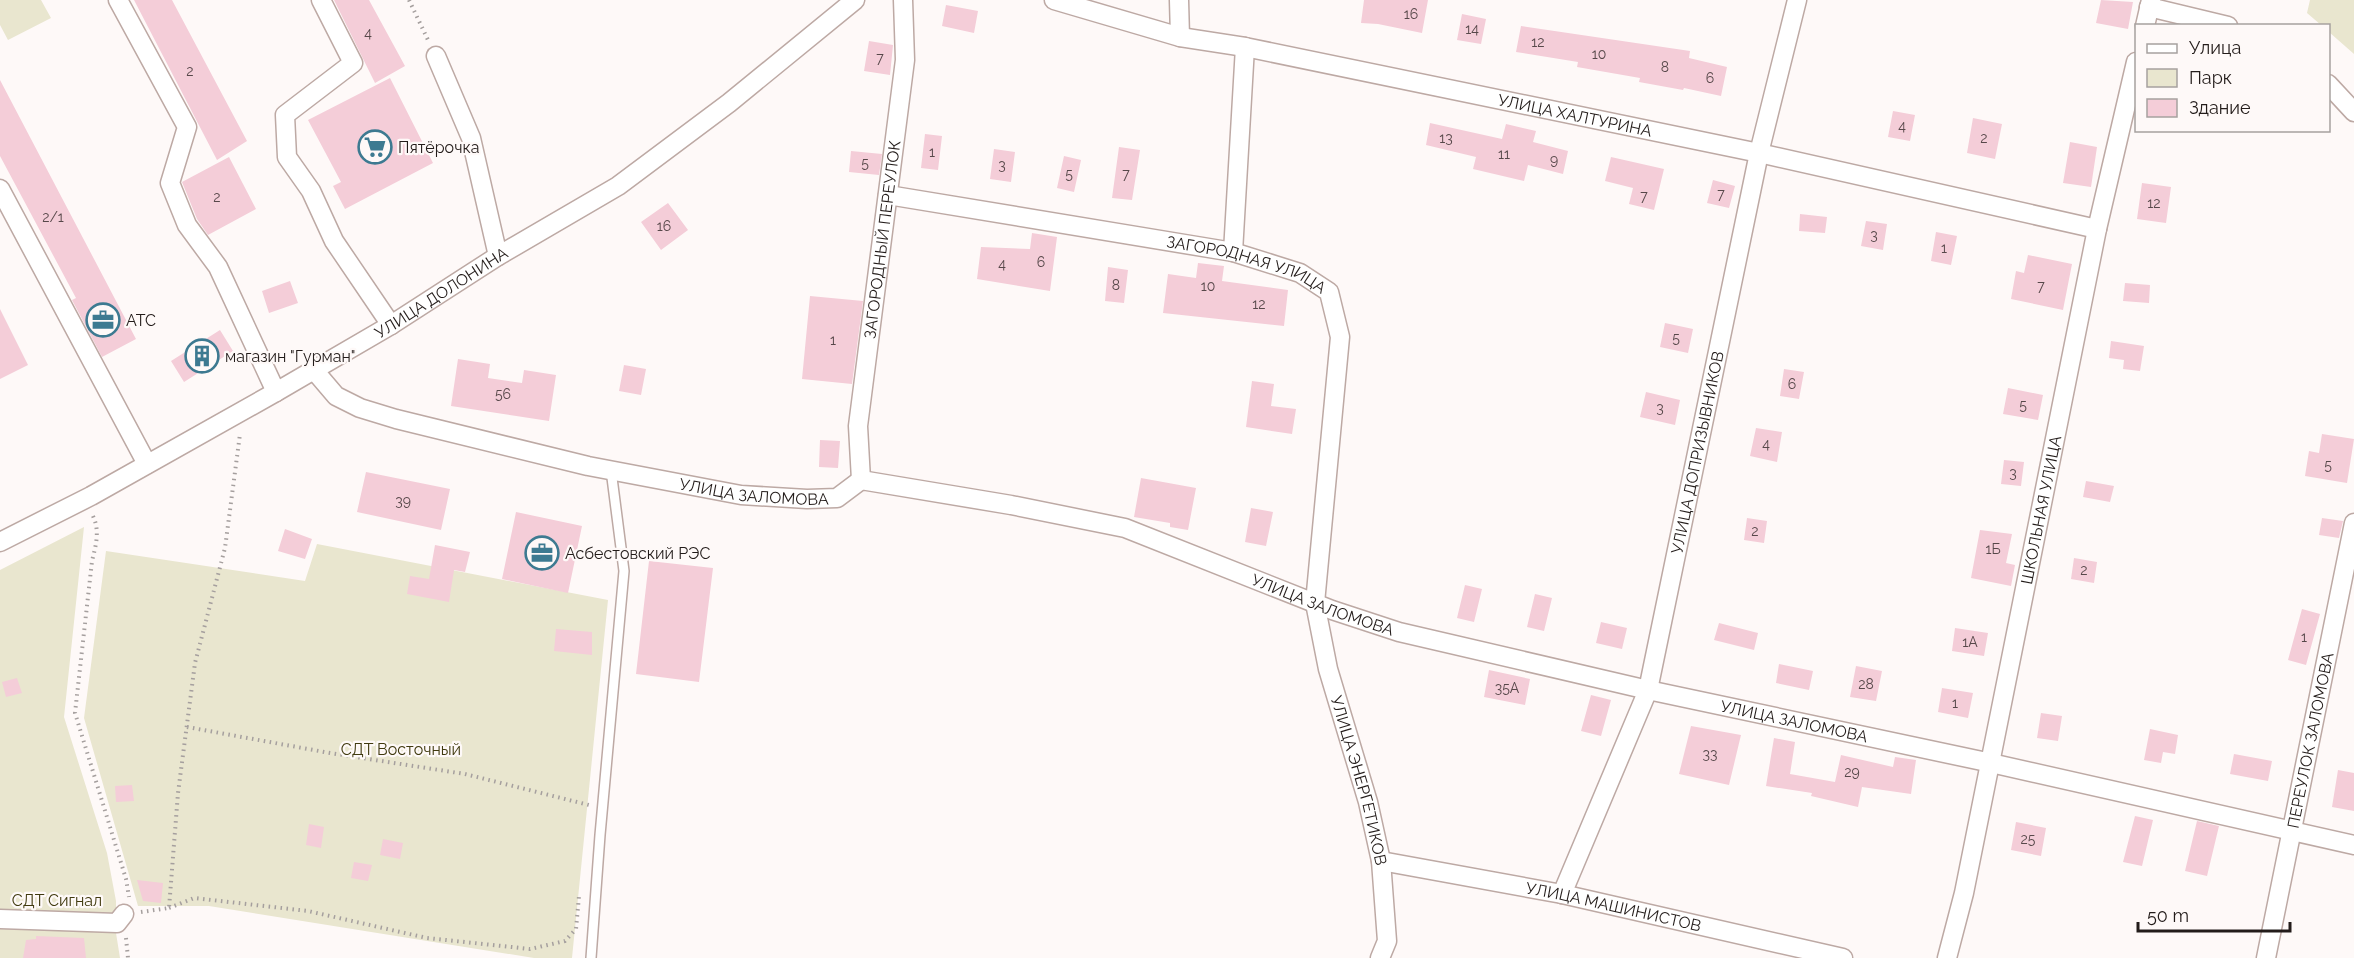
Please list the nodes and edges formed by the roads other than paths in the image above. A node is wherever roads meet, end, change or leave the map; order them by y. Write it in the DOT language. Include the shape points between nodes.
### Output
graph roads {
  1 [pos="118,0"];
  2 [pos="321,0"];
  3 [pos="855,0"];
  4 [pos="903,0"];
  5 [pos="1054,0"];
  6 [pos="1179,0"];
  7 [pos="1797,0"];
  8 [pos="2150,3"];
  9 [pos="2145,24"];
  10 [pos="2221,24"];
  11 [pos="1180,37"];
  12 [pos="1245,47"];
  13 [pos="436,56"];
  14 [pos="2135,66"];
  15 [pos="2330,86"];
  16 [pos="2354,112"];
  17 [pos="1759,153"];
  18 [pos="0,189"];
  19 [pos="888,195"];
  20 [pos="2097,229"];
  21 [pos="1233,252"];
  22 [pos="498,256"];
  23 [pos="391,325"];
  24 [pos="313,369"];
  25 [pos="276,392"];
  26 [pos="147,464"];
  27 [pos="611,470"];
  28 [pos="861,480"];
  29 [pos="2354,523"];
  30 [pos="0,542"];
  31 [pos="1315,603"];
  32 [pos="1648,690"];
  33 [pos="1989,762"];
  34 [pos="2292,832"];
  35 [pos="2354,845"];
  36 [pos="1381,861"];
  37 [pos="1562,894"];
  38 [pos="124,914"];
  39 [pos="0,919"];
  40 [pos="591,958"];
  41 [pos="1380,958"];
  42 [pos="1843,958"];
  43 [pos="1947,958"];
  44 [pos="2266,958"];
  1 -- 25 [label="street" via="187,127 170,183 187,225 218,267"];
  2 -- 23 [label="street" via="353,63 285,116 287,158 311,191 340,250"];
  3 -- 22 [label="street, УЛИЦА ДОЛОНИНА" via="729,103 618,186"];
  4 -- 19 [label="street, ЗАГОРОДНЫЙ ПЕРЕУЛОК" via="905,60"];
  5 -- 11 [label="street, УЛИЦА ХАЛТУРИНА"];
  6 -- 11 [label="street"];
  7 -- 17 [label="street, УЛИЦА ДОПРИЗЫВНИКОВ"];
  8 -- 9 [label="street"];
  8 -- 10 [label="street"];
  11 -- 12 [label="street, УЛИЦА ХАЛТУРИНА"];
  12 -- 17 [label="street, УЛИЦА ХАЛТУРИНА"];
  12 -- 21 [label="street"];
  13 -- 22 [label="street" via="471,138"];
  14 -- 20 [label="street, ШКОЛЬНАЯ УЛИЦА"];
  15 -- 16 [label="street"];
  17 -- 20 [label="street, УЛИЦА ХАЛТУРИНА"];
  17 -- 32 [label="street, УЛИЦА ДОПРИЗЫВНИКОВ"];
  18 -- 26 [label="street"];
  19 -- 21 [label="street, ЗАГОРОДНАЯ УЛИЦА"];
  19 -- 28 [label="street, ЗАГОРОДНЫЙ ПЕРЕУЛОК" via="858,426"];
  20 -- 33 [label="street, ШКОЛЬНАЯ УЛИЦА"];
  21 -- 31 [label="street, ЗАГОРОДНАЯ УЛИЦА" via="1300,273 1329,292 1340,337"];
  22 -- 23 [label="street, УЛИЦА ДОЛОНИНА"];
  23 -- 24 [label="street, УЛИЦА ДОЛОНИНА"];
  24 -- 25 [label="street, УЛИЦА ДОЛОНИНА"];
  24 -- 27 [label="street, УЛИЦА ЗАЛОМОВА" via="336,396 360,408"];
  25 -- 26 [label="street, УЛИЦА ДОЛОНИНА"];
  26 -- 30 [label="street, УЛИЦА ДОЛОНИНА"];
  27 -- 28 [label="street, УЛИЦА ЗАЛОМОВА" via="741,495 807,499 837,498"];
  27 -- 40 [label="lane" via="624,571"];
  28 -- 31 [label="street, УЛИЦА ЗАЛОМОВА" via="1125,528"];
  29 -- 34 [label="street, ПЕРЕУЛОК ЗАЛОМОВА"];
  31 -- 32 [label="street, УЛИЦА ЗАЛОМОВА" via="1399,633"];
  31 -- 36 [label="street, УЛИЦА ЭНЕРГЕТИКОВ" via="1328,669 1368,802"];
  32 -- 33 [label="street, УЛИЦА ЗАЛОМОВА"];
  32 -- 37 [label="street, УЛИЦА ДОПРИЗЫВНИКОВ"];
  33 -- 34 [label="street, УЛИЦА ЗАЛОМОВА"];
  33 -- 43 [label="street, ШКОЛЬНАЯ УЛИЦА" via="1964,893"];
  34 -- 35 [label="street, УЛИЦА ЗАЛОМОВА"];
  34 -- 44 [label="street, ПЕРЕУЛОК ЗАЛОМОВА"];
  36 -- 37 [label="street, УЛИЦА МАШИНИСТОВ"];
  36 -- 41 [label="street, УЛИЦА ЭНЕРГЕТИКОВ" via="1387,941"];
  37 -- 42 [label="street, УЛИЦА МАШИНИСТОВ"];
  38 -- 39 [label="street" via="117,923"];
}
